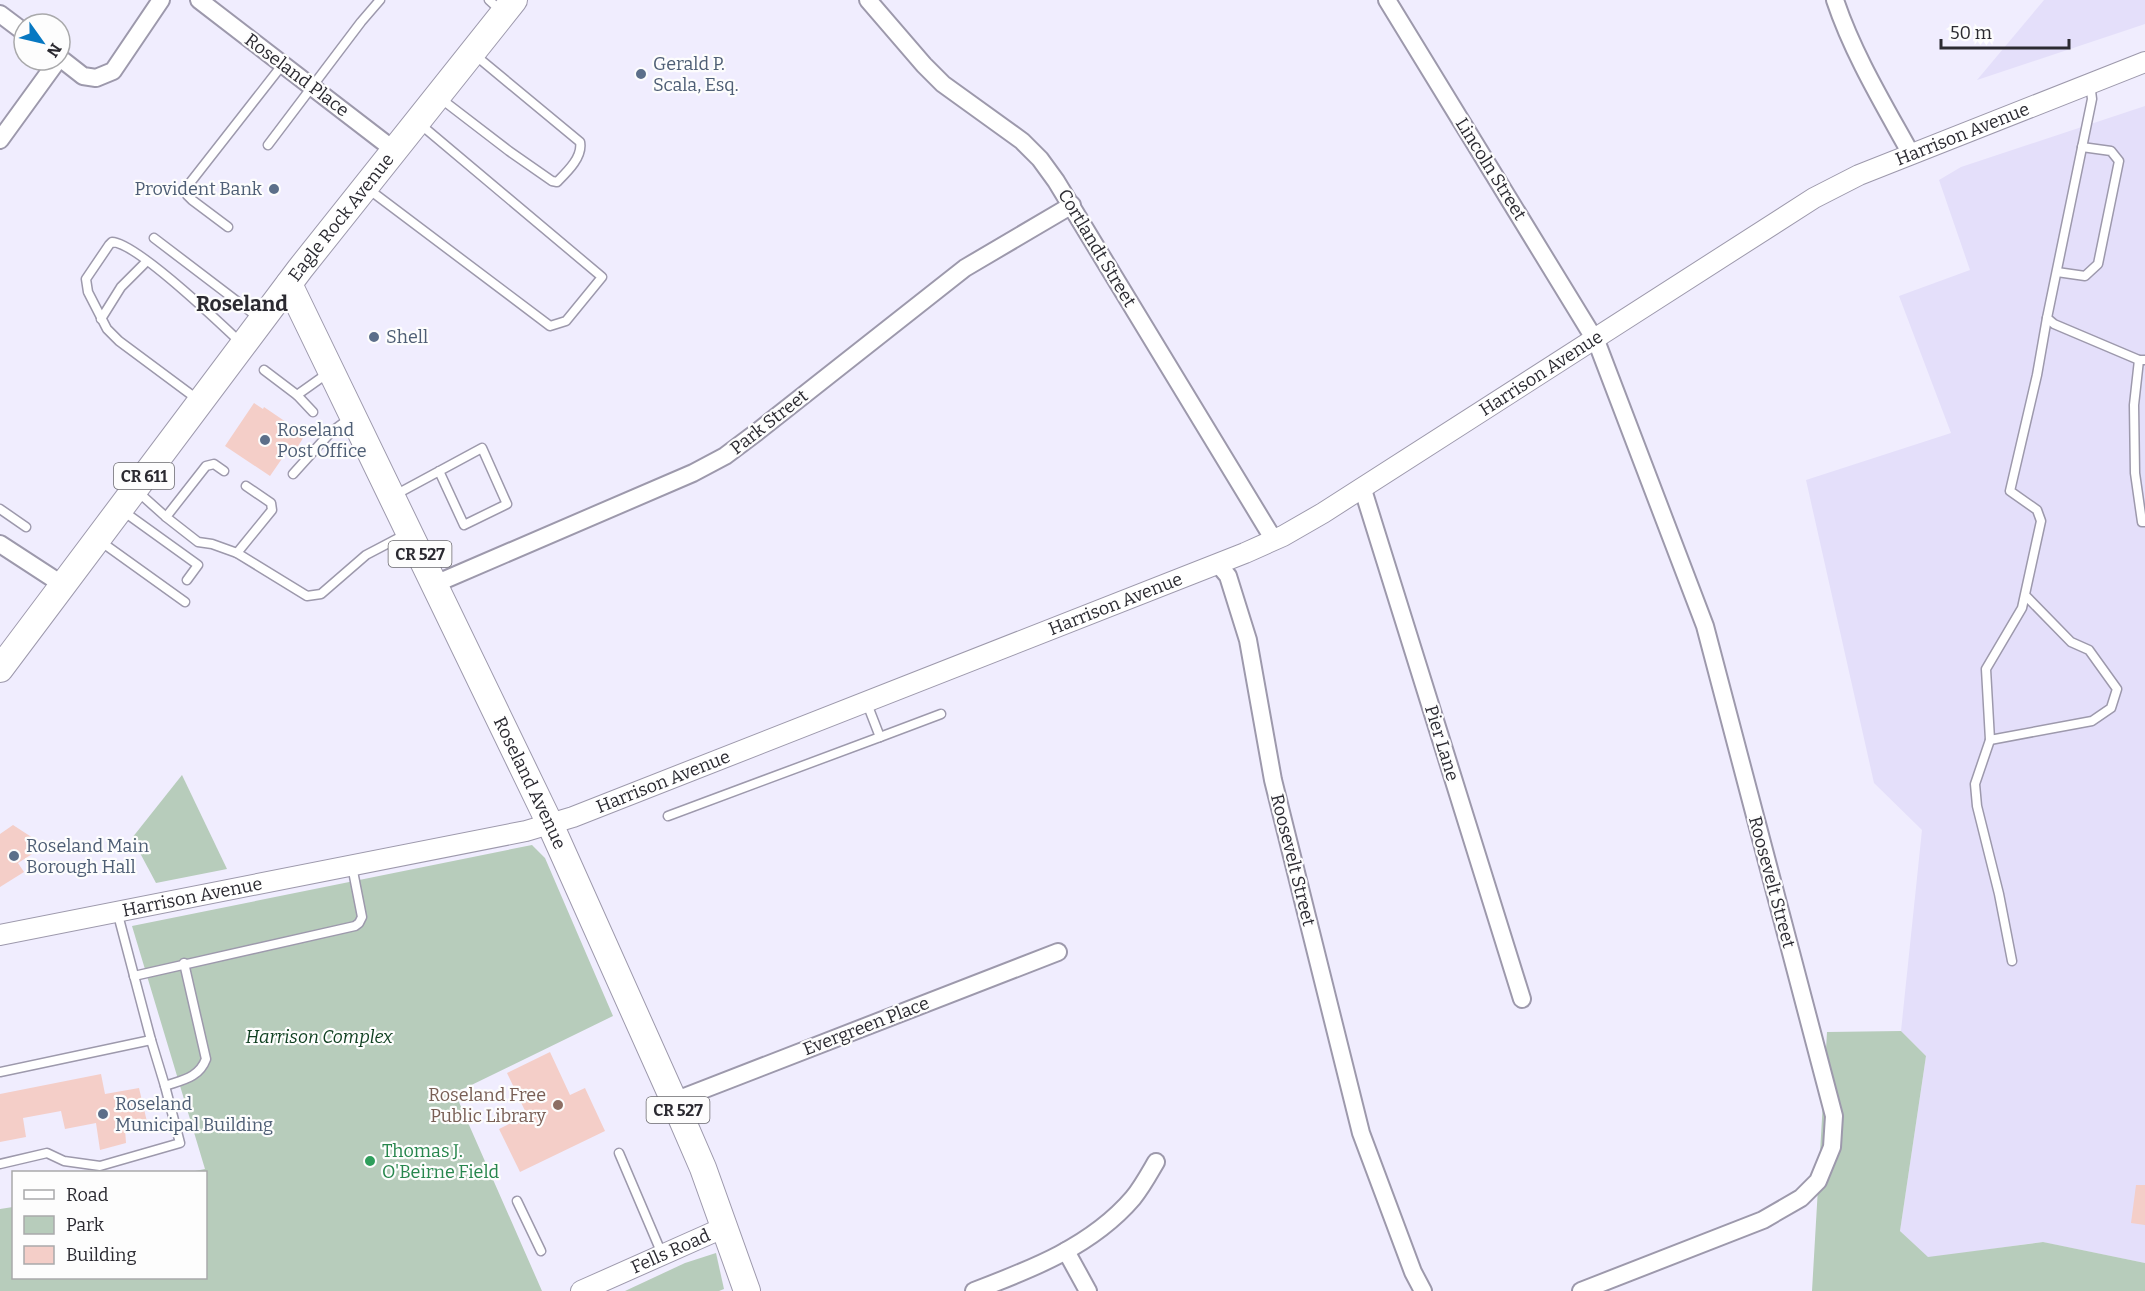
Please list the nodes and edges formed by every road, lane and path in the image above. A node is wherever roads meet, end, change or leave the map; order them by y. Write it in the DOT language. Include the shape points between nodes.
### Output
graph roads {
  1 [pos="161,0"];
  2 [pos="199,0"];
  3 [pos="380,0"];
  4 [pos="868,0"];
  5 [pos="1387,0"];
  6 [pos="1835,0"];
  7 [pos="502,4"];
  8 [pos="471,53"];
  9 [pos="2145,62"];
  10 [pos="283,64"];
  11 [pos="72,68"];
  12 [pos="50,72"];
  13 [pos="2090,83"];
  14 [pos="311,86"];
  15 [pos="438,95"];
  16 [pos="417,121"];
  17 [pos="0,140"];
  18 [pos="268,145"];
  19 [pos="2082,147"];
  20 [pos="394,150"];
  21 [pos="1911,154"];
  22 [pos="365,187"];
  23 [pos="1072,205"];
  24 [pos="228,227"];
  25 [pos="154,238"];
  26 [pos="146,262"];
  27 [pos="2056,272"];
  28 [pos="289,284"];
  29 [pos="2047,318"];
  30 [pos="101,319"];
  31 [pos="261,320"];
  32 [pos="1595,338"];
  33 [pos="243,345"];
  34 [pos="2142,360"];
  35 [pos="264,370"];
  36 [pos="330,370"];
  37 [pos="297,395"];
  38 [pos="200,402"];
  39 [pos="313,412"];
  40 [pos="353,416"];
  41 [pos="224,471"];
  42 [pos="439,471"];
  43 [pos="293,474"];
  44 [pos="246,486"];
  45 [pos="1364,486"];
  46 [pos="392,496"];
  47 [pos="127,499"];
  48 [pos="0,509"];
  49 [pos="166,517"];
  50 [pos="2145,522"];
  51 [pos="26,527"];
  52 [pos="410,532"];
  53 [pos="98,539"];
  54 [pos="1274,540"];
  55 [pos="0,544"];
  56 [pos="237,553"];
  57 [pos="1218,564"];
  58 [pos="187,580"];
  59 [pos="435,584"];
  60 [pos="63,585"];
  61 [pos="2025,595"];
  62 [pos="185,602"];
  63 [pos="0,669"];
  64 [pos="866,700"];
  65 [pos="941,714"];
  66 [pos="880,737"];
  67 [pos="1990,740"];
  68 [pos="668,816"];
  69 [pos="550,824"];
  70 [pos="352,865"];
  71 [pos="117,911"];
  72 [pos="0,935"];
  73 [pos="1058,952"];
  74 [pos="2012,961"];
  75 [pos="184,963"];
  76 [pos="134,976"];
  77 [pos="1522,999"];
  78 [pos="151,1040"];
  79 [pos="0,1072"];
  80 [pos="165,1086"];
  81 [pos="674,1101"];
  82 [pos="619,1153"];
  83 [pos="1156,1162"];
  84 [pos="0,1164"];
  85 [pos="517,1202"];
  86 [pos="725,1227"];
  87 [pos="541,1251"];
  88 [pos="1066,1251"];
  89 [pos="662,1254"];
  90 [pos="581,1291"];
  91 [pos="747,1291"];
  92 [pos="974,1291"];
  93 [pos="1088,1291"];
  94 [pos="1423,1291"];
  95 [pos="1581,1291"];
  1 -- 11 [label="street" via="112,71 96,78 83,76"];
  2 -- 10 [label="street, Roseland Place"];
  3 -- 14 [label="lane"];
  4 -- 23 [label="street, Cortlandt Street" via="943,84 1001,124 1040,159"];
  5 -- 32 [label="street, Lincoln Street"];
  6 -- 21 [label="street" via="1875,90"];
  7 -- 8 [label="main road, Eagle Rock Avenue"];
  8 -- 15 [label="main road, Eagle Rock Avenue"];
  8 -- 15 [label="lane" via="577,139 580,152 567,171 552,182"];
  9 -- 13 [label="street, Harrison Avenue"];
  10 -- 14 [label="street, Roseland Place"];
  10 -- 24 [label="lane" via="186,188 192,200"];
  12 -- 17 [label="street"];
  13 -- 19 [label="lane" via="2092,99"];
  13 -- 21 [label="street, Harrison Avenue"];
  14 -- 18 [label="lane"];
  14 -- 20 [label="street, Roseland Place"];
  15 -- 16 [label="main road, Eagle Rock Avenue"];
  16 -- 20 [label="main road, Eagle Rock Avenue"];
  16 -- 22 [label="lane" via="602,277 581,305 566,321 550,326"];
  19 -- 27 [label="lane"];
  19 -- 27 [label="lane" via="2110,152 2118,160 2098,264 2085,276"];
  20 -- 22 [label="main road, Eagle Rock Avenue"];
  21 -- 32 [label="street, Harrison Avenue" via="1814,198"];
  22 -- 28 [label="main road, Eagle Rock Avenue"];
  23 -- 54 [label="street, Cortlandt Street"];
  23 -- 59 [label="street, Park Street" via="965,268 725,456"];
  25 -- 31 [label="lane"];
  26 -- 30 [label="lane" via="121,287"];
  26 -- 30 [label="lane" via="120,242 109,244 86,279"];
  26 -- 33 [label="lane" via="190,295"];
  27 -- 29 [label="lane"];
  28 -- 31 [label="main road, Eagle Rock Avenue / CR 611"];
  28 -- 36 [label="main road, Roseland Avenue / CR 527"];
  29 -- 34 [label="lane"];
  29 -- 61 [label="lane" via="2010,491 2037,510 2041,521"];
  30 -- 38 [label="lane" via="118,341"];
  31 -- 33 [label="main road, Eagle Rock Avenue / CR 611"];
  32 -- 45 [label="street, Harrison Avenue"];
  32 -- 95 [label="street, Roosevelt Street" via="1706,626 1834,1116 1832,1147 1818,1181 1801,1198 1763,1220"];
  33 -- 38 [label="main road, Eagle Rock Avenue / CR 611"];
  34 -- 50 [label="lane" via="2134,405 2135,473"];
  35 -- 37 [label="lane"];
  36 -- 37 [label="lane"];
  36 -- 40 [label="main road, Roseland Avenue / CR 527"];
  37 -- 39 [label="lane"];
  38 -- 47 [label="main road, Eagle Rock Avenue / CR 611"];
  40 -- 43 [label="lane" via="330,433"];
  40 -- 46 [label="main road, Roseland Avenue / CR 527"];
  41 -- 49 [label="lane" via="214,464 206,466"];
  42 -- 42 [label="lane" via="482,448 507,504 465,525"];
  42 -- 46 [label="lane"];
  44 -- 56 [label="lane" via="271,503 272,510"];
  45 -- 54 [label="street, Harrison Avenue"];
  45 -- 77 [label="street, Pier Lane"];
  46 -- 52 [label="main road, Roseland Avenue / CR 527"];
  47 -- 49 [label="lane"];
  47 -- 53 [label="main road, Eagle Rock Avenue / CR 611"];
  47 -- 58 [label="lane" via="198,565"];
  48 -- 51 [label="lane"];
  49 -- 56 [label="lane" via="198,542"];
  52 -- 56 [label="lane" via="366,555 321,594 307,596"];
  52 -- 59 [label="main road, Roseland Avenue / CR 527"];
  53 -- 60 [label="main road, Eagle Rock Avenue / CR 611"];
  53 -- 62 [label="lane"];
  54 -- 57 [label="street, Harrison Avenue"];
  55 -- 60 [label="street"];
  57 -- 64 [label="street, Harrison Avenue"];
  57 -- 94 [label="street, Roosevelt Street" via="1228,576 1248,640 1273,780 1361,1133"];
  59 -- 69 [label="main road, Roseland Avenue / CR 527"];
  60 -- 63 [label="main road, Eagle Rock Avenue / CR 611"];
  61 -- 67 [label="lane" via="2022,608 1986,669"];
  61 -- 67 [label="lane" via="2071,642 2089,650 2117,689 2111,708 2092,721"];
  64 -- 66 [label="lane"];
  64 -- 69 [label="street, Harrison Avenue"];
  65 -- 66 [label="lane"];
  66 -- 68 [label="lane"];
  67 -- 74 [label="lane" via="1975,784 1977,806"];
  69 -- 70 [label="street, Harrison Avenue"];
  69 -- 81 [label="main road, Roseland Avenue / CR 527"];
  70 -- 71 [label="street, Harrison Avenue"];
  70 -- 75 [label="lane" via="362,917 355,926"];
  71 -- 72 [label="street, Harrison Avenue"];
  71 -- 76 [label="lane"];
  73 -- 81 [label="street, Evergreen Place"];
  75 -- 76 [label="lane"];
  75 -- 80 [label="lane" via="206,1059 196,1075"];
  76 -- 78 [label="lane"];
  78 -- 79 [label="lane"];
  78 -- 80 [label="lane"];
  80 -- 84 [label="lane" via="180,1143 100,1166 64,1161 47,1154"];
  81 -- 86 [label="main road, Roseland Avenue / CR 527"];
  82 -- 89 [label="lane"];
  83 -- 88 [label="street" via="1134,1197 1110,1221"];
  85 -- 87 [label="lane"];
  86 -- 89 [label="street, Fells Road"];
  86 -- 91 [label="main road, Roseland Avenue / CR 527"];
  88 -- 92 [label="street"];
  88 -- 93 [label="street"];
  89 -- 90 [label="street, Fells Road"];
}
